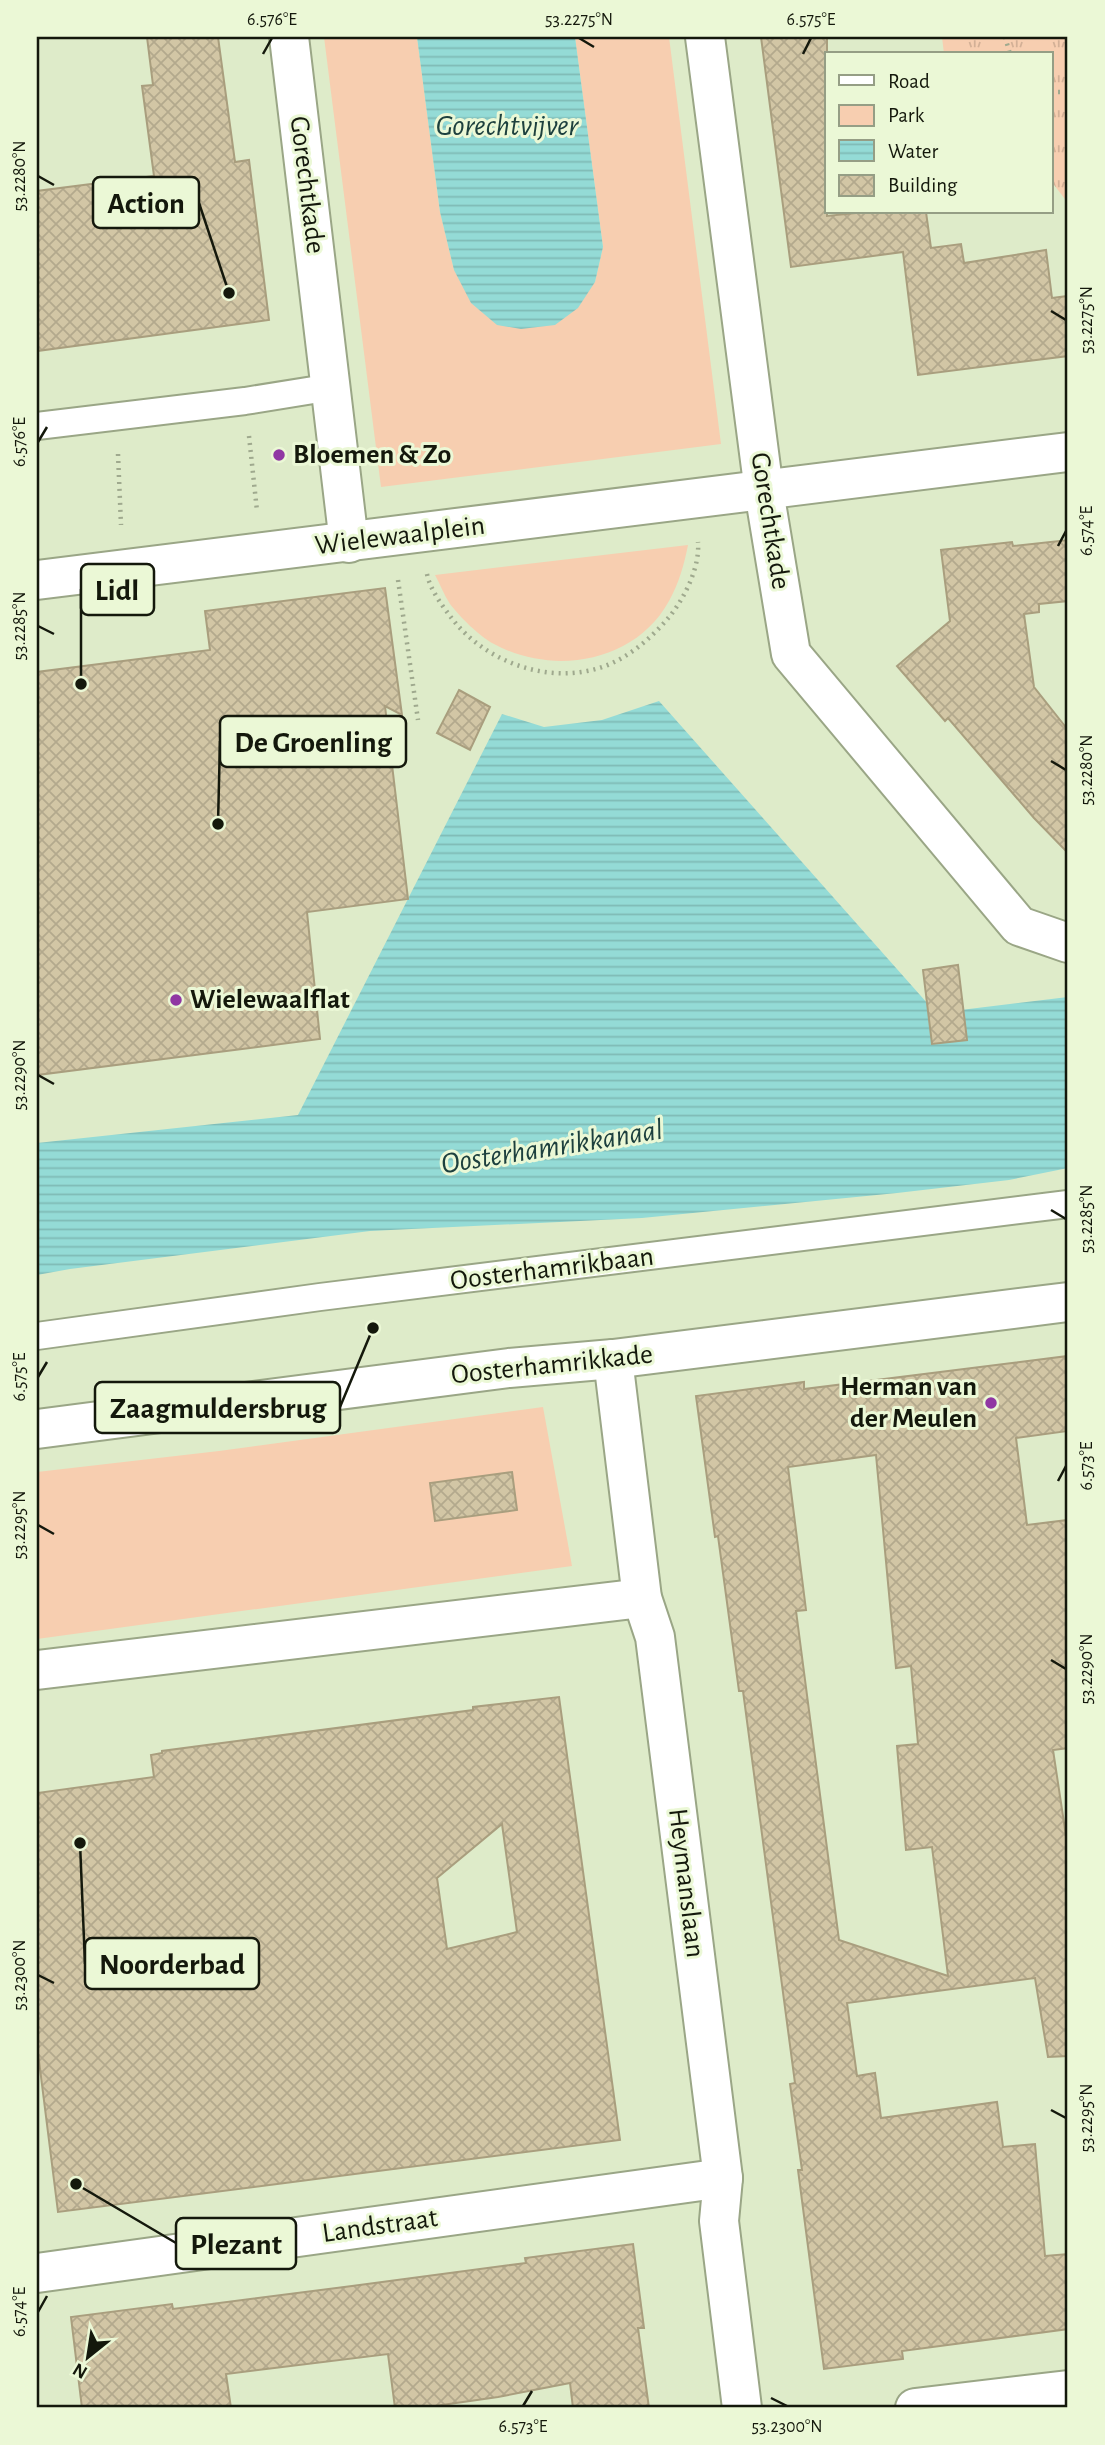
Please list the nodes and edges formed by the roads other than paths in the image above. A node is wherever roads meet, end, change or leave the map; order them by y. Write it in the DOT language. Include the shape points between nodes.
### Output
graph roads {
  1 [pos="289,37"];
  2 [pos="705,37"];
  3 [pos="332,387"];
  4 [pos="37,426"];
  5 [pos="1068,452"];
  6 [pos="764,491"];
  7 [pos="349,542"];
  8 [pos="37,580"];
  9 [pos="1068,943"];
  10 [pos="1068,1205"];
  11 [pos="1068,1302"];
  12 [pos="37,1336"];
  13 [pos="613,1359"];
  14 [pos="37,1429"];
  15 [pos="642,1598"];
  16 [pos="37,1670"];
  17 [pos="723,2178"];
  18 [pos="37,2273"];
  19 [pos="1068,2390"];
  20 [pos="742,2408"];
  21 [pos="915,2408"];
  1 -- 3 [label="street, Gorechtkade"];
  2 -- 6 [label="street, Gorechtkade"];
  3 -- 4 [label="lane"];
  3 -- 7 [label="street, Gorechtkade"];
  5 -- 6 [label="street, Wielewaalplein"];
  6 -- 7 [label="street, Wielewaalplein"];
  6 -- 9 [label="street, Gorechtkade" via="791,654 1018,926"];
  7 -- 8 [label="street, Wielewaalplein"];
  10 -- 12 [label="lane, Oosterhamrikbaan"];
  11 -- 13 [label="street, Oosterhamrikkade"];
  13 -- 14 [label="street, Oosterhamrikkade" via="509,1368"];
  13 -- 15 [label="street, Heymanslaan"];
  15 -- 16 [label="street"];
  15 -- 17 [label="street, Heymanslaan" via="655,1637"];
  17 -- 18 [label="street, Landstraat"];
  17 -- 20 [label="street, Heymanslaan" via="719,2221"];
  19 -- 21 [label="street"];
}
